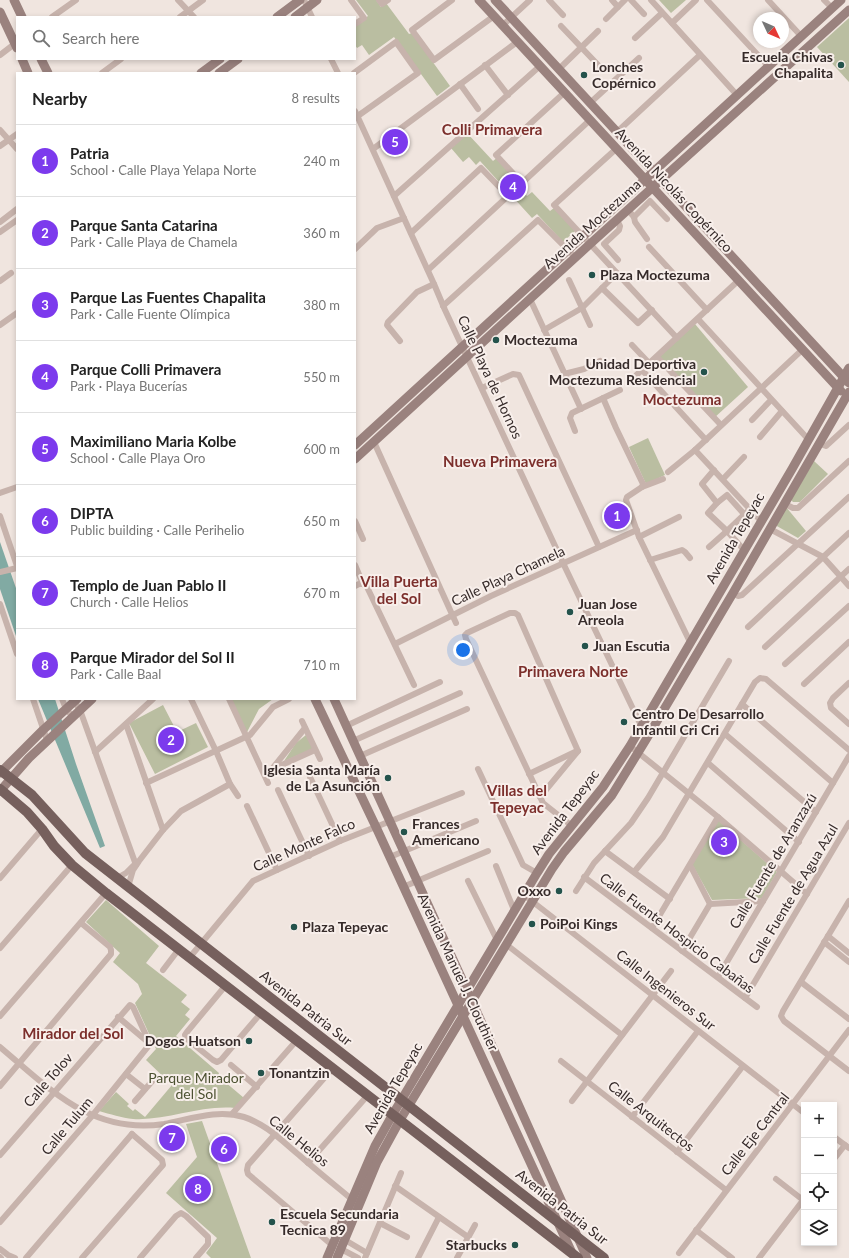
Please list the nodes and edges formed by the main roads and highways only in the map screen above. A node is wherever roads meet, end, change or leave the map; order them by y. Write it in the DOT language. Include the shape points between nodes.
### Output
graph roads {
  1 [pos="0,771"];
  2 [pos="0,790"];
  3 [pos="575,1256"];
  4 [pos="604,1258"];
  1 -- 4 [label="main road, Avenida Patria Sur" via="32,795 85,853"];
  2 -- 3 [label="main road" via="27,812 72,865 106,893"];
}
